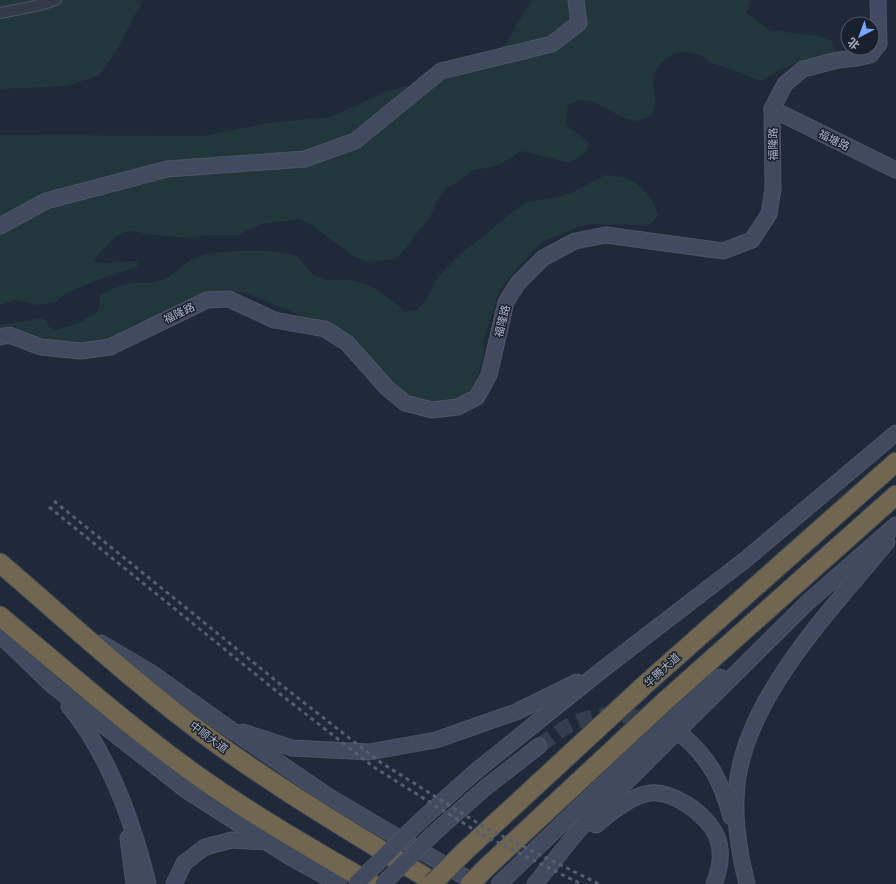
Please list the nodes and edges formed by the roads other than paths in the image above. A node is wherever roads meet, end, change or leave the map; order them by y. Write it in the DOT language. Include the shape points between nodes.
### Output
graph roads {
  1 [pos="56,0"];
  2 [pos="576,0"];
  3 [pos="878,0"];
  4 [pos="0,13"];
  5 [pos="772,109"];
  6 [pos="896,170"];
  7 [pos="0,226"];
  8 [pos="0,337"];
  9 [pos="896,433"];
  10 [pos="896,462"];
  11 [pos="896,495"];
  12 [pos="896,525"];
  13 [pos="896,531"];
  14 [pos="0,563"];
  15 [pos="808,602"];
  16 [pos="0,616"];
  17 [pos="74,627"];
  18 [pos="0,635"];
  19 [pos="602,670"];
  20 [pos="52,685"];
  21 [pos="227,727"];
  22 [pos="683,736"];
  23 [pos="539,746"];
  24 [pos="123,805"];
  25 [pos="268,842"];
  26 [pos="738,843"];
  27 [pos="502,880"];
  28 [pos="539,881"];
  29 [pos="134,884"];
  30 [pos="148,884"];
  31 [pos="174,884"];
  32 [pos="339,884"];
  33 [pos="356,884"];
  34 [pos="372,884"];
  35 [pos="383,884"];
  36 [pos="432,884"];
  37 [pos="437,884"];
  38 [pos="470,884"];
  39 [pos="477,884"];
  40 [pos="714,884"];
  41 [pos="747,884"];
  1 -- 4 [label="street"];
  2 -- 7 [label="main road" via="579,23 552,44 441,71 355,141 305,159 167,169 46,201"];
  3 -- 5 [label="main road, 福隆路" via="879,44 870,55 803,69 785,84"];
  5 -- 6 [label="main road, 福塘路"];
  5 -- 8 [label="main road, 福隆路" via="773,189 769,214 752,240 724,251 606,235 575,241 543,258 518,283 506,302 489,375 477,397 458,407 432,410 405,403 387,388 347,344 325,329 274,320 228,299 207,300 110,347 81,351 41,347 9,335"];
  9 -- 19 [label="main road" via="745,560"];
  10 -- 36 [label="highway, 华腾大道, bridge" via="648,682"];
  11 -- 38 [label="highway, bridge" via="664,702"];
  12 -- 15 [label="main road"];
  13 -- 26 [label="main road" via="815,630 776,684 760,712 741,764 736,799"];
  14 -- 17 [label="highway, 中顺大道"];
  15 -- 27 [label="main road" via="677,714"];
  15 -- 28 [label="main road" via="591,818"];
  16 -- 34 [label="highway" via="195,774 298,841"];
  17 -- 21 [label="main road" via="150,672"];
  17 -- 37 [label="highway, 中顺大道" via="215,743 316,810"];
  18 -- 20 [label="main road"];
  19 -- 21 [label="main road" via="508,715 436,740 369,752 292,748"];
  19 -- 33 [label="main road, bridge" via="474,772"];
  20 -- 24 [label="main road" via="86,727"];
  20 -- 25 [label="main road" via="186,790"];
  21 -- 39 [label="main road" via="328,796"];
  22 -- 26 [label="main road" via="699,750 713,768 726,798"];
  23 -- 35 [label="main road, bridge" via="485,788 433,834"];
  24 -- 29 [label="main road"];
  24 -- 30 [label="main road"];
  25 -- 31 [label="main road" via="232,840 205,847 184,863"];
  25 -- 32 [label="main road"];
  26 -- 41 [label="main road"];
  28 -- 40 [label="main road" via="606,816 646,794 665,794 686,803 703,817 717,836 720,852 719,872"];
}
